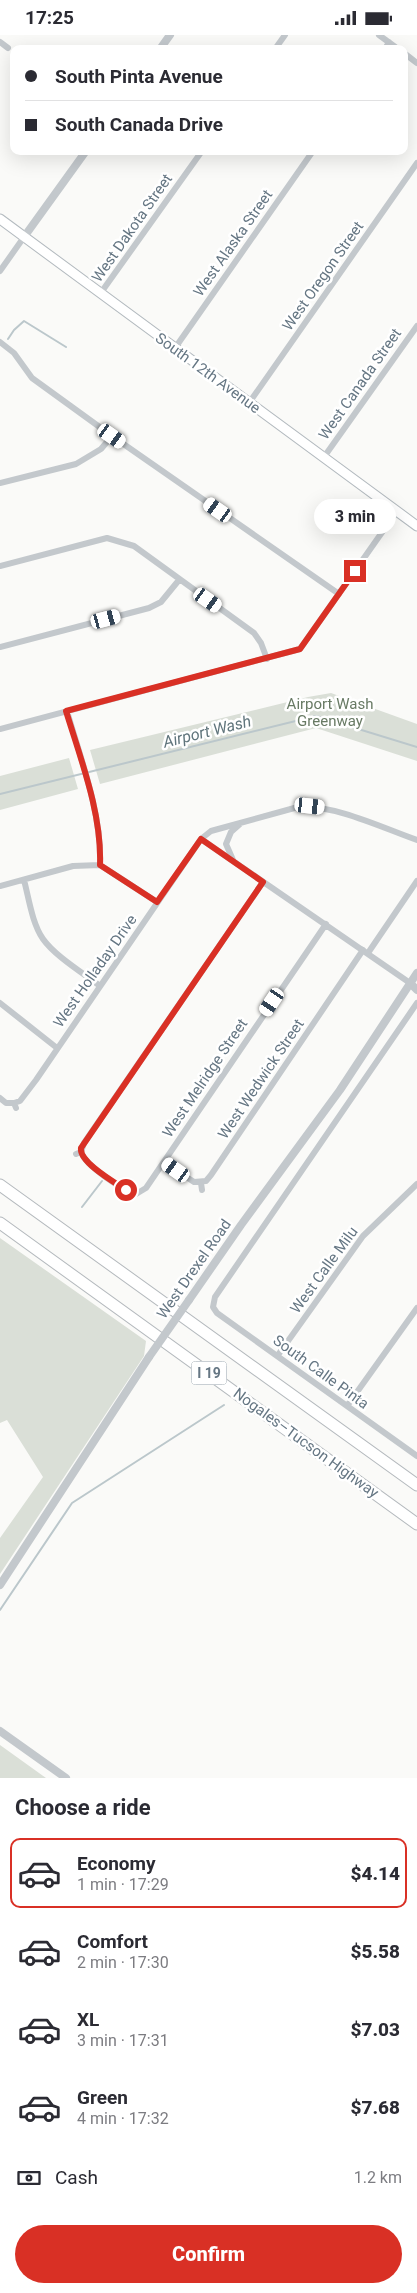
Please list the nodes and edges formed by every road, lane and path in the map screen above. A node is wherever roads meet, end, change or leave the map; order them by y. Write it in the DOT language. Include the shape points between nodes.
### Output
graph roads {
  1 [pos="379,35"];
  2 [pos="0,42"];
  3 [pos="389,42"];
  4 [pos="387,45"];
  5 [pos="393,45"];
  6 [pos="8,48"];
  7 [pos="83,155"];
  8 [pos="199,155"];
  9 [pos="310,155"];
  10 [pos="417,163"];
  11 [pos="0,219"];
  12 [pos="24,237"];
  13 [pos="0,271"];
  14 [pos="100,294"];
  15 [pos="417,326"];
  16 [pos="0,342"];
  17 [pos="174,348"];
  18 [pos="249,403"];
  19 [pos="112,436"];
  20 [pos="324,457"];
  21 [pos="0,483"];
  22 [pos="397,511"];
  23 [pos="417,525"];
  24 [pos="0,566"];
  25 [pos="179,580"];
  26 [pos="339,594"];
  27 [pos="0,647"];
  28 [pos="267,659"];
  29 [pos="66,711"];
  30 [pos="0,729"];
  31 [pos="242,822"];
  32 [pos="201,839"];
  33 [pos="417,840"];
  34 [pos="233,861"];
  35 [pos="100,865"];
  36 [pos="24,880"];
  37 [pos="417,881"];
  38 [pos="263,882"];
  39 [pos="0,886"];
  40 [pos="157,902"];
  41 [pos="326,924"];
  42 [pos="366,952"];
  43 [pos="417,973"];
  44 [pos="410,983"];
  45 [pos="100,986"];
  46 [pos="417,991"];
  47 [pos="0,1003"];
  48 [pos="417,1003"];
  49 [pos="57,1048"];
  50 [pos="0,1098"];
  51 [pos="164,1162"];
  52 [pos="200,1183"];
  53 [pos="417,1184"];
  54 [pos="0,1185"];
  55 [pos="202,1190"];
  56 [pos="0,1223"];
  57 [pos="417,1308"];
  58 [pos="278,1355"];
  59 [pos="347,1406"];
  60 [pos="416,1454"];
  61 [pos="417,1485"];
  62 [pos="417,1523"];
  63 [pos="0,1585"];
  64 [pos="0,1731"];
  65 [pos="66,1778"];
  1 -- 3 [label="street"];
  2 -- 6 [label="street"];
  3 -- 4 [label="street"];
  3 -- 5 [label="street"];
  7 -- 12 [label="street"];
  8 -- 14 [label="street, West Dakota Street"];
  9 -- 17 [label="street, West Alaska Street"];
  10 -- 18 [label="street, West Oregon Street"];
  11 -- 12 [label="main road, South 12th Avenue"];
  12 -- 13 [label="street"];
  12 -- 14 [label="main road, South 12th Avenue"];
  14 -- 17 [label="main road, South 12th Avenue"];
  15 -- 20 [label="street, West Canada Street"];
  16 -- 19 [label="street" via="14,353 32,378"];
  17 -- 18 [label="main road, South 12th Avenue"];
  18 -- 20 [label="main road, South 12th Avenue"];
  19 -- 21 [label="street" via="101,449 76,464"];
  19 -- 26 [label="street"];
  20 -- 22 [label="main road, South 12th Avenue"];
  22 -- 23 [label="main road, South 12th Avenue"];
  22 -- 26 [label="street"];
  24 -- 25 [label="street" via="107,538 134,547"];
  25 -- 27 [label="street" via="161,602 149,609"];
  25 -- 28 [label="street" via="254,633"];
  26 -- 28 [label="street" via="300,649"];
  28 -- 29 [label="street"];
  29 -- 30 [label="street"];
  29 -- 35 [label="street" via="101,842"];
  31 -- 32 [label="street, West Holladay Drive" via="217,828"];
  31 -- 33 [label="street, West Holladay Drive" via="310,806"];
  31 -- 34 [label="street" via="231,832 226,844"];
  32 -- 34 [label="street"];
  32 -- 40 [label="street, West Holladay Drive"];
  34 -- 38 [label="street"];
  35 -- 36 [label="street" via="73,866"];
  35 -- 40 [label="street"];
  36 -- 39 [label="street"];
  36 -- 45 [label="street" via="43,939"];
  37 -- 42 [label="street, West Wedwick Street"];
  38 -- 41 [label="street"];
  38 -- 51 [label="street, West Melridge Street" via="78,1153 137,1197"];
  40 -- 45 [label="street, West Holladay Drive"];
  41 -- 42 [label="street"];
  41 -- 51 [label="street, West Melridge Street"];
  42 -- 44 [label="street"];
  42 -- 52 [label="street, West Wedwick Street" via="211,1175"];
  43 -- 44 [label="street, West Drexel Road"];
  44 -- 46 [label="street"];
  44 -- 63 [label="street, West Drexel Road, bridge" via="340,1091 149,1357"];
  45 -- 49 [label="street, West Holladay Drive"];
  47 -- 49 [label="street"];
  48 -- 58 [label="street, South Calle Pinta" via="214,1297 213,1307 217,1313"];
  49 -- 50 [label="street, West Holladay Drive" via="15,1106"];
  51 -- 52 [label="street" via="194,1183"];
  52 -- 55 [label="street"];
  53 -- 58 [label="street, West Calle Milu" via="363,1235"];
  54 -- 61 [label="highway, Nogales–Tucson Highway / I 19"];
  56 -- 62 [label="highway, Nogales–Tucson Highway / I 19"];
  57 -- 59 [label="street"];
  58 -- 59 [label="street, South Calle Pinta"];
  59 -- 60 [label="street, South Calle Pinta"];
  64 -- 65 [label="street"];
}
